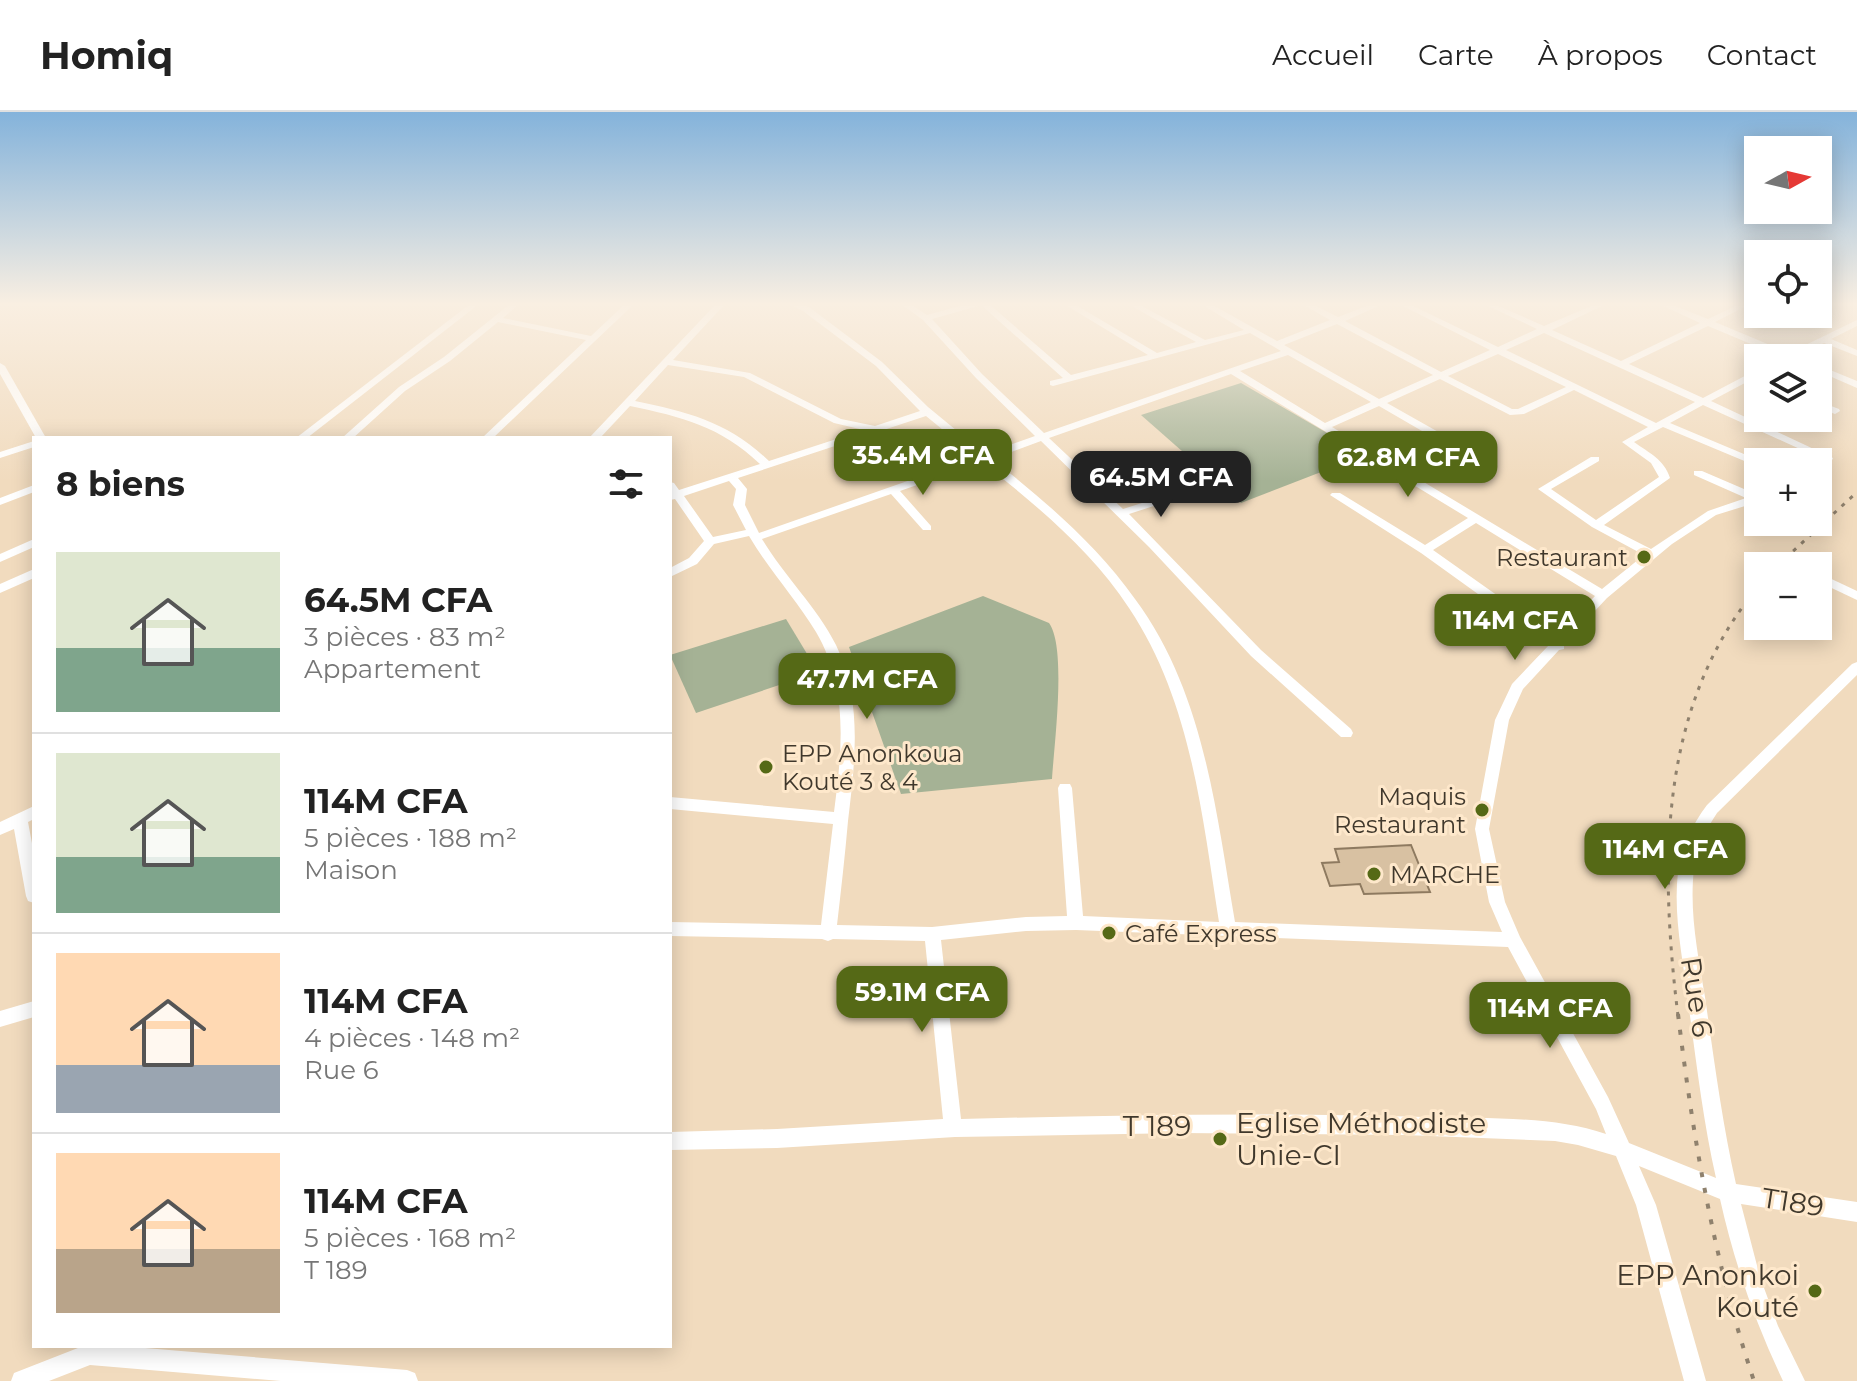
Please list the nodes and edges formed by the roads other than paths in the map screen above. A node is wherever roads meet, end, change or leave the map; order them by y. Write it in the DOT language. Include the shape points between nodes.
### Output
graph roads {
  1 [pos="398,363"];
  2 [pos="437,363"];
  3 [pos="567,363"];
  4 [pos="665,363"];
  5 [pos="677,363"];
  6 [pos="879,363"];
  7 [pos="967,363"];
  8 [pos="1052,363"];
  9 [pos="1129,363"];
  10 [pos="1254,363"];
  11 [pos="1310,363"];
  12 [pos="1419,363"];
  13 [pos="1464,363"];
  14 [pos="1525,363"];
  15 [pos="1616,363"];
  16 [pos="1624,363"];
  17 [pos="1620,365"];
  18 [pos="0,366"];
  19 [pos="1232,371"];
  20 [pos="1439,374"];
  21 [pos="1832,374"];
  22 [pos="1070,379"];
  23 [pos="1744,382"];
  24 [pos="1053,383"];
  25 [pos="1857,385"];
  26 [pos="1573,387"];
  27 [pos="631,403"];
  28 [pos="1378,403"];
  29 [pos="1700,403"];
  30 [pos="1832,410"];
  31 [pos="1835,411"];
  32 [pos="927,412"];
  33 [pos="1658,425"];
  34 [pos="1324,427"];
  35 [pos="876,429"];
  36 [pos="40,436"];
  37 [pos="304,436"];
  38 [pos="349,436"];
  39 [pos="489,436"];
  40 [pos="596,436"];
  41 [pos="1044,437"];
  42 [pos="1445,440"];
  43 [pos="32,445"];
  44 [pos="1805,448"];
  45 [pos="1158,453"];
  46 [pos="0,455"];
  47 [pos="984,458"];
  48 [pos="1744,458"];
  49 [pos="1595,459"];
  50 [pos="768,466"];
  51 [pos="1698,473"];
  52 [pos="1083,475"];
  53 [pos="732,478"];
  54 [pos="32,489"];
  55 [pos="893,489"];
  56 [pos="1190,491"];
  57 [pos="673,492"];
  58 [pos="1744,492"];
  59 [pos="1336,495"];
  60 [pos="1,500"];
  61 [pos="1744,503"];
  62 [pos="1122,513"];
  63 [pos="1475,519"];
  64 [pos="1596,525"];
  65 [pos="927,528"];
  66 [pos="755,534"];
  67 [pos="710,541"];
  68 [pos="32,544"];
  69 [pos="1425,550"];
  70 [pos="1652,554"];
  71 [pos="0,558"];
  72 [pos="672,572"];
  73 [pos="32,574"];
  74 [pos="1832,584"];
  75 [pos="0,589"];
  76 [pos="1603,595"];
  77 [pos="1857,596"];
  78 [pos="1559,646"];
  79 [pos="1857,667"];
  80 [pos="1346,733"];
  81 [pos="1065,788"];
  82 [pos="672,803"];
  83 [pos="27,815"];
  84 [pos="841,819"];
  85 [pos="0,829"];
  86 [pos="32,873"];
  87 [pos="1076,923"];
  88 [pos="672,929"];
  89 [pos="1228,929"];
  90 [pos="828,934"];
  91 [pos="932,934"];
  92 [pos="1513,940"];
  93 [pos="32,1010"];
  94 [pos="0,1019"];
  95 [pos="953,1129"];
  96 [pos="672,1141"];
  97 [pos="1618,1146"];
  98 [pos="1730,1192"];
  99 [pos="1857,1212"];
  100 [pos="90,1350"];
  101 [pos="22,1381"];
  102 [pos="407,1381"];
  103 [pos="1695,1381"];
  104 [pos="1794,1381"];
  1 -- 37 [label="street"];
  2 -- 38 [label="street"];
  3 -- 39 [label="street"];
  4 -- 27 [label="street"];
  5 -- 35 [label="street" via="755,377 838,421"];
  6 -- 32 [label="street"];
  7 -- 41 [label="street"];
  8 -- 22 [label="street"];
  9 -- 22 [label="street"];
  10 -- 19 [label="street"];
  11 -- 28 [label="street"];
  12 -- 20 [label="street"];
  13 -- 20 [label="street"];
  14 -- 26 [label="street"];
  15 -- 17 [label="street"];
  16 -- 17 [label="street"];
  17 -- 29 [label="street"];
  18 -- 36 [label="street"];
  19 -- 34 [label="street"];
  19 -- 41 [label="street"];
  20 -- 26 [label="street" via="1510,412"];
  20 -- 28 [label="street"];
  21 -- 25 [label="street"];
  22 -- 24 [label="street"];
  23 -- 29 [label="street"];
  26 -- 33 [label="street"];
  27 -- 40 [label="street"];
  27 -- 50 [label="street" via="721,426"];
  28 -- 34 [label="street"];
  28 -- 42 [label="street"];
  29 -- 33 [label="street"];
  29 -- 44 [label="street"];
  30 -- 31 [label="street"];
  32 -- 35 [label="street"];
  32 -- 47 [label="street"];
  33 -- 48 [label="street"];
  33 -- 64 [label="street" via="1627,442 1663,468 1665,478"];
  34 -- 63 [label="street"];
  35 -- 50 [label="street"];
  41 -- 47 [label="street"];
  41 -- 52 [label="street"];
  43 -- 46 [label="street"];
  45 -- 52 [label="street"];
  47 -- 55 [label="street"];
  47 -- 89 [label="street" via="1076,539 1155,638 1194,745"];
  49 -- 64 [label="street" via="1543,489"];
  50 -- 53 [label="street"];
  51 -- 58 [label="street"];
  52 -- 62 [label="street"];
  53 -- 57 [label="street"];
  53 -- 66 [label="street" via="742,489 740,510"];
  54 -- 60 [label="street"];
  55 -- 65 [label="street"];
  55 -- 66 [label="street"];
  56 -- 62 [label="street"];
  57 -- 67 [label="street"];
  59 -- 69 [label="street"];
  61 -- 70 [label="street" via="1695,522"];
  62 -- 80 [label="street" via="1256,653"];
  63 -- 69 [label="street"];
  63 -- 76 [label="street"];
  64 -- 70 [label="street"];
  66 -- 67 [label="street"];
  66 -- 84 [label="street" via="820,628 846,696 849,749"];
  67 -- 72 [label="street" via="693,561"];
  68 -- 71 [label="street"];
  69 -- 78 [label="street"];
  70 -- 76 [label="street"];
  73 -- 75 [label="street"];
  74 -- 77 [label="street"];
  76 -- 78 [label="street"];
  78 -- 92 [label="street" via="1512,694 1483,815 1487,862"];
  79 -- 98 [label="street, Rue 6" via="1712,809 1690,844 1688,941"];
  81 -- 87 [label="street"];
  82 -- 84 [label="street"];
  83 -- 85 [label="street"];
  83 -- 86 [label="street"];
  84 -- 90 [label="street"];
  87 -- 89 [label="street"];
  87 -- 91 [label="street"];
  88 -- 90 [label="street"];
  89 -- 92 [label="street"];
  90 -- 91 [label="street"];
  91 -- 95 [label="street"];
  92 -- 97 [label="street" via="1602,1103"];
  93 -- 94 [label="street"];
  95 -- 96 [label="street, T 189"];
  95 -- 97 [label="street, T 189" via="1509,1129 1589,1135"];
  97 -- 98 [label="street, T 189"];
  97 -- 103 [label="street" via="1646,1205"];
  98 -- 99 [label="street, T189"];
  98 -- 104 [label="street, Rue 6" via="1757,1298"];
  100 -- 101 [label="street"];
  100 -- 102 [label="street"];
}
